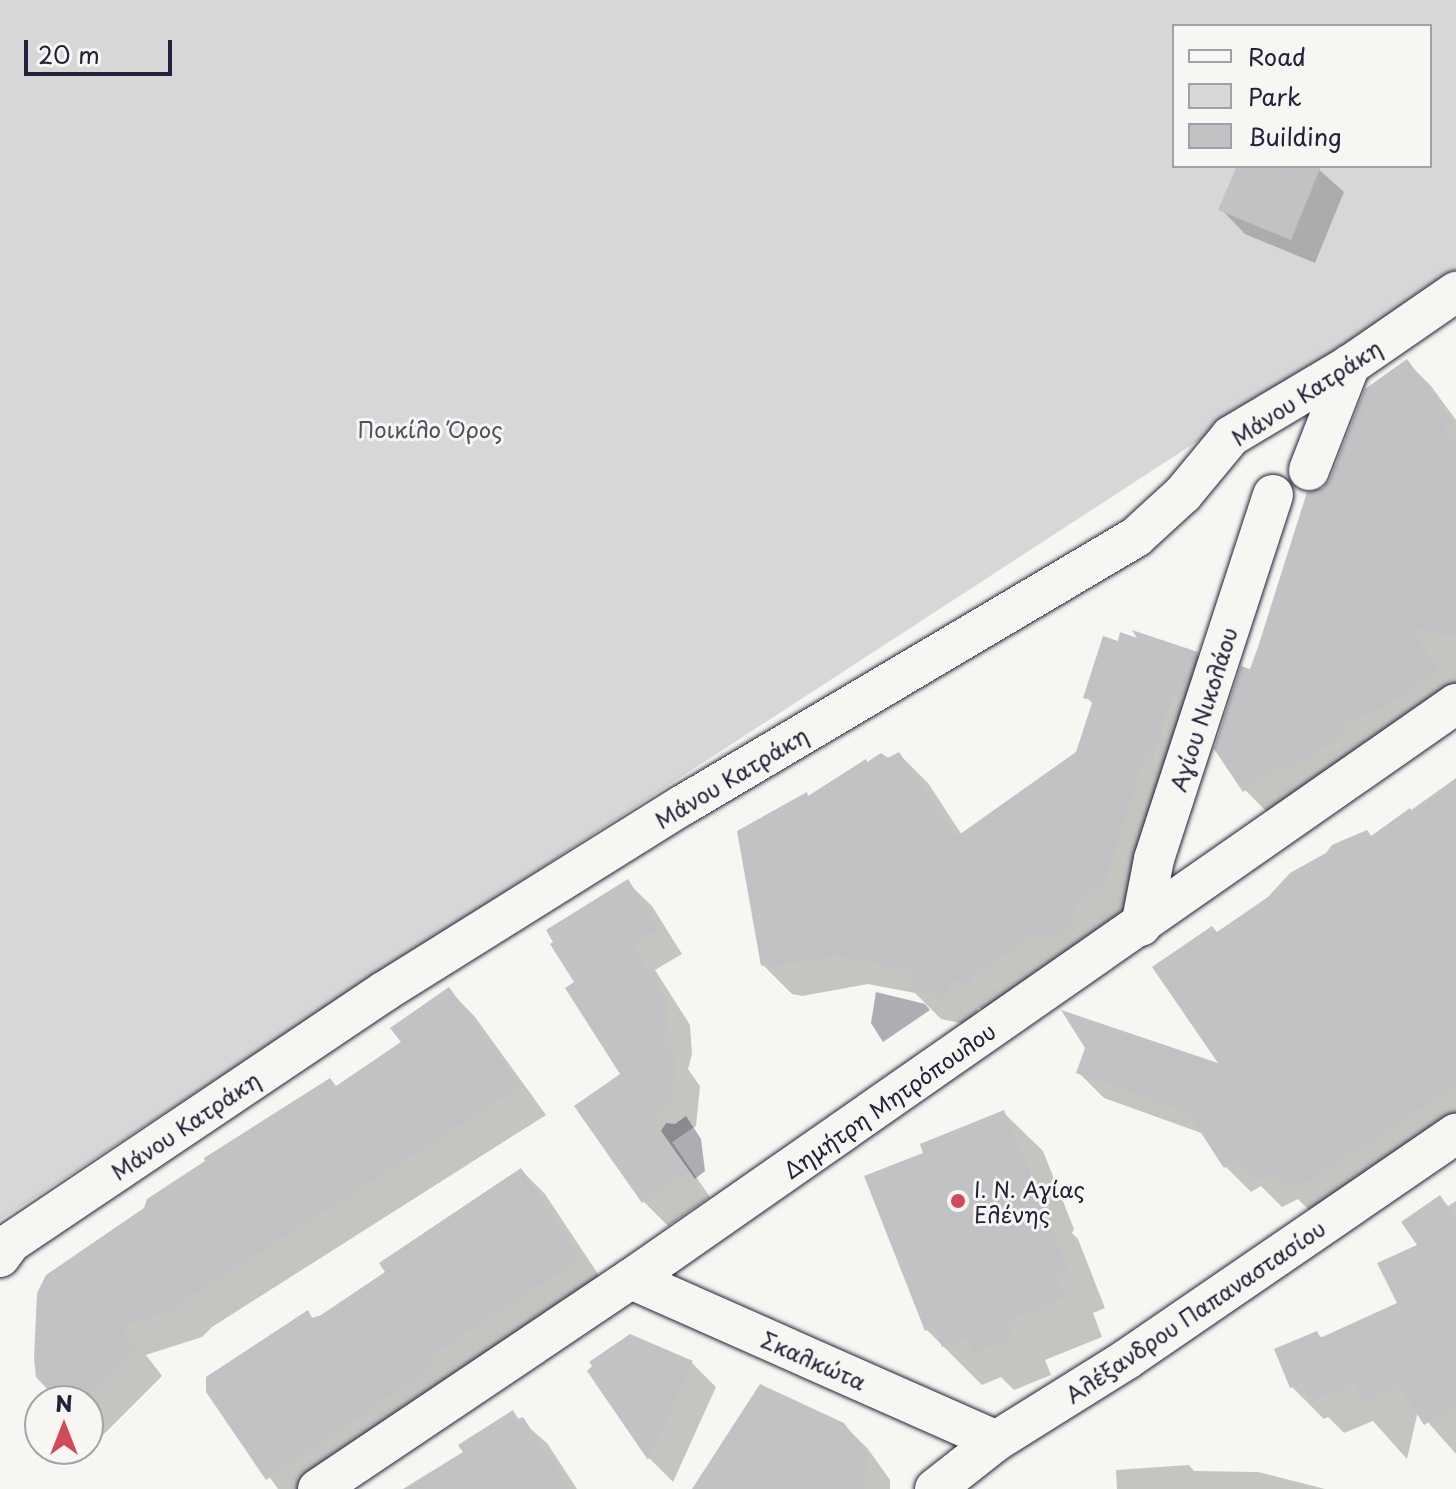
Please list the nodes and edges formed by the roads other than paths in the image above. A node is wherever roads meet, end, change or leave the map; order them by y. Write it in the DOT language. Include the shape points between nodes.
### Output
graph roads {
  1 [pos="1449,312"];
  2 [pos="1350,365"];
  3 [pos="1309,470"];
  4 [pos="1273,495"];
  5 [pos="1456,704"];
  6 [pos="1141,926"];
  7 [pos="1456,1134"];
  8 [pos="0,1257"];
  9 [pos="631,1279"];
  10 [pos="996,1441"];
  11 [pos="318,1489"];
  12 [pos="935,1489"];
  1 -- 2 [label="street, Μάνου Κατράκη"];
  2 -- 3 [label="street"];
  2 -- 8 [label="street, Μάνου Κατράκη" via="1231,436 1183,494 1136,537 683,805 385,991 10,1243"];
  4 -- 6 [label="street, Αγίου Νικολάου" via="1154,859"];
  5 -- 6 [label="street, Δημήτρη Μητρόπουλου"];
  6 -- 9 [label="street, Δημήτρη Μητρόπουλου"];
  7 -- 10 [label="street, Αλέξανδρου Παπαναστασίου" via="1127,1359"];
  9 -- 10 [label="street, Σκαλκώτα"];
  9 -- 11 [label="street, Δημήτρη Μητρόπουλου"];
  10 -- 12 [label="street, Αλέξανδρου Παπαναστασίου"];
}
